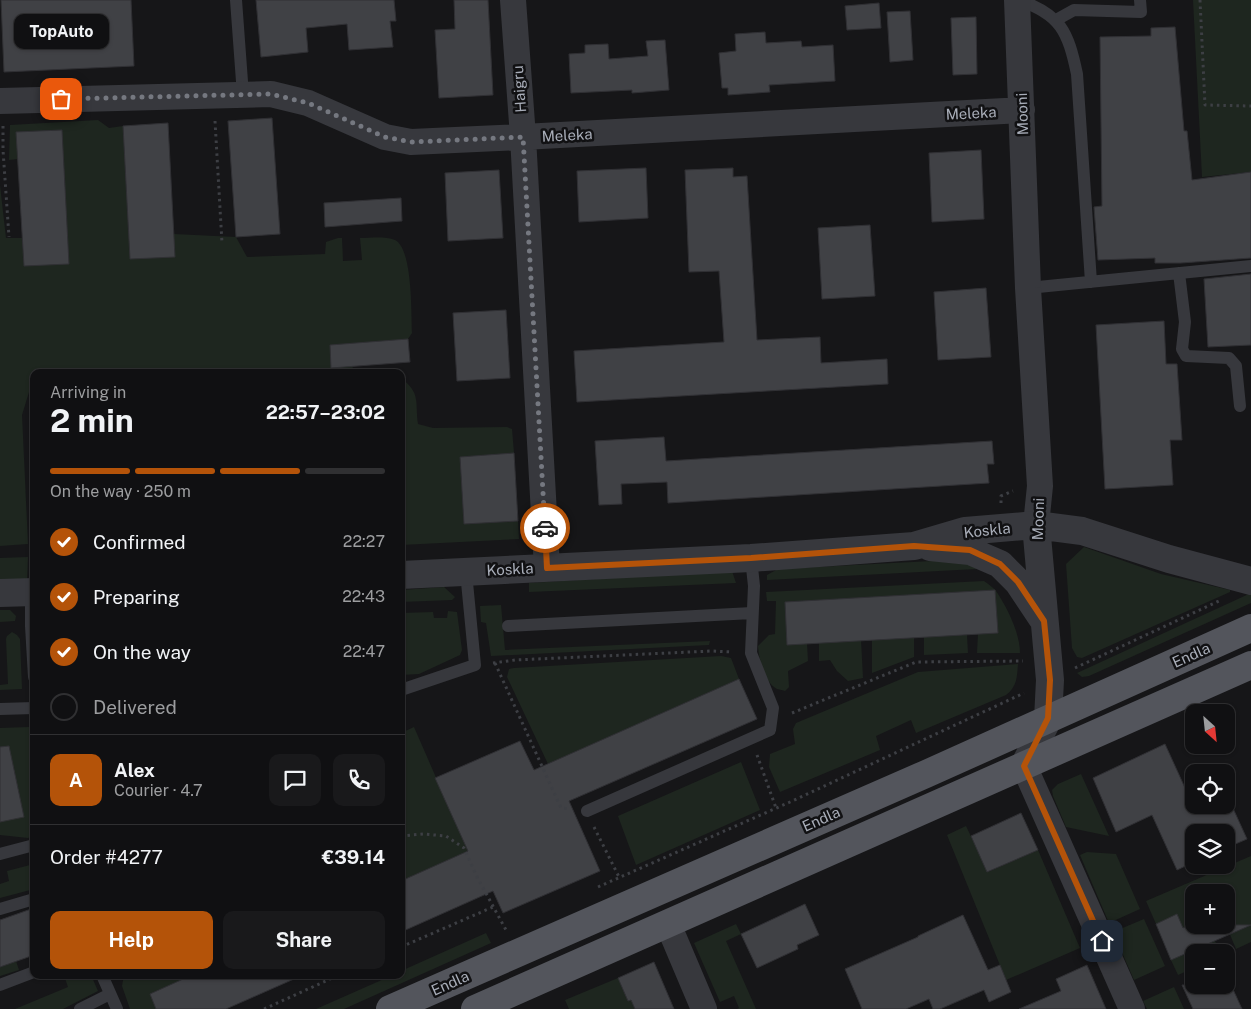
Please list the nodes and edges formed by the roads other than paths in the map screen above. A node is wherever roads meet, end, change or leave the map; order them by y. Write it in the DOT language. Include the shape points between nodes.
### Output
graph roads {
  1 [pos="236,0"];
  2 [pos="513,0"];
  3 [pos="1018,0"];
  4 [pos="1140,0"];
  5 [pos="1083,5"];
  6 [pos="1056,20"];
  7 [pos="243,95"];
  8 [pos="2,101"];
  9 [pos="1022,110"];
  10 [pos="523,137"];
  11 [pos="1251,266"];
  12 [pos="1180,273"];
  13 [pos="1091,282"];
  14 [pos="1028,288"];
  15 [pos="1240,406"];
  16 [pos="1036,525"];
  17 [pos="914,546"];
  18 [pos="751,558"];
  19 [pos="547,568"];
  20 [pos="466,572"];
  21 [pos="405,575"];
  22 [pos="1251,581"];
  23 [pos="30,592"];
  24 [pos="0,593"];
  25 [pos="752,613"];
  26 [pos="1044,621"];
  27 [pos="508,626"];
  28 [pos="1251,628"];
  29 [pos="1251,665"];
  30 [pos="405,689"];
  31 [pos="30,708"];
  32 [pos="0,709"];
  33 [pos="1048,718"];
  34 [pos="1024,766"];
  35 [pos="587,811"];
  36 [pos="30,846"];
  37 [pos="0,854"];
  38 [pos="30,900"];
  39 [pos="0,909"];
  40 [pos="668,924"];
  41 [pos="30,974"];
  42 [pos="104,979"];
  43 [pos="0,985"];
  44 [pos="110,994"];
  45 [pos="80,1009"];
  46 [pos="117,1009"];
  47 [pos="390,1009"];
  48 [pos="475,1009"];
  49 [pos="704,1009"];
  50 [pos="1132,1009"];
  1 -- 7 [label="lane"];
  2 -- 10 [label="street, Haigru"];
  3 -- 6 [label="lane" via="1039,7"];
  3 -- 9 [label="street, Mooni"];
  4 -- 5 [label="lane" via="1141,12"];
  5 -- 6 [label="lane"];
  6 -- 13 [label="lane" via="1071,46 1077,74"];
  7 -- 8 [label="street, Meleka"];
  7 -- 10 [label="street, Meleka" via="271,94 308,103 385,137 411,142"];
  9 -- 10 [label="street, Meleka"];
  9 -- 14 [label="street, Mooni"];
  10 -- 19 [label="street, Haigru"];
  11 -- 12 [label="lane"];
  12 -- 13 [label="lane"];
  12 -- 15 [label="lane" via="1185,322 1182,349 1186,356 1229,358 1236,366"];
  13 -- 14 [label="lane"];
  14 -- 16 [label="street, Mooni" via="1040,486"];
  16 -- 17 [label="street, Koskla" via="965,531"];
  16 -- 22 [label="street, Koskla" via="1082,531"];
  16 -- 26 [label="street, Mooni"];
  17 -- 18 [label="street, Koskla"];
  17 -- 26 [label="street" via="970,550 1000,564 1018,582"];
  18 -- 19 [label="street, Koskla"];
  18 -- 25 [label="lane"];
  19 -- 20 [label="street, Koskla"];
  20 -- 21 [label="street, Koskla"];
  20 -- 30 [label="lane" via="475,665"];
  23 -- 24 [label="street"];
  25 -- 27 [label="lane"];
  25 -- 35 [label="lane" via="751,652 773,708 770,730"];
  26 -- 33 [label="street, Mooni" via="1050,680"];
  28 -- 33 [label="main road, Endla"];
  29 -- 34 [label="main road"];
  31 -- 32 [label="lane"];
  33 -- 34 [label="street, Mooni"];
  33 -- 47 [label="main road, Endla"];
  34 -- 40 [label="main road"];
  34 -- 50 [label="street"];
  36 -- 37 [label="lane"];
  38 -- 39 [label="lane"];
  40 -- 48 [label="main road"];
  40 -- 49 [label="street"];
  41 -- 43 [label="lane"];
  42 -- 44 [label="lane"];
  44 -- 45 [label="lane"];
  44 -- 46 [label="lane"];
}
